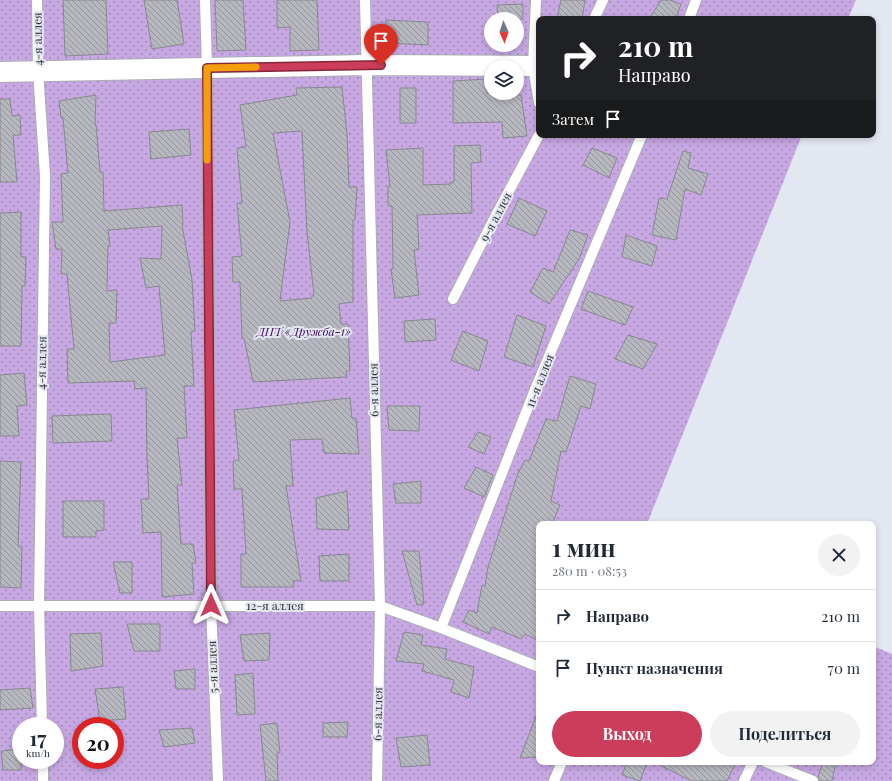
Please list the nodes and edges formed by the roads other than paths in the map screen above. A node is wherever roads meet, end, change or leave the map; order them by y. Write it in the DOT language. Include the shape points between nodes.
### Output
graph roads {
  1 [pos="36,0"];
  2 [pos="205,0"];
  3 [pos="365,0"];
  4 [pos="536,0"];
  5 [pos="603,0"];
  6 [pos="696,0"];
  7 [pos="595,16"];
  8 [pos="690,16"];
  9 [pos="366,65"];
  10 [pos="536,67"];
  11 [pos="207,68"];
  12 [pos="0,72"];
  13 [pos="38,72"];
  14 [pos="537,138"];
  15 [pos="641,138"];
  16 [pos="453,299"];
  17 [pos="211,605"];
  18 [pos="0,606"];
  19 [pos="39,606"];
  20 [pos="380,606"];
  21 [pos="441,628"];
  22 [pos="536,666"];
  23 [pos="42,717"];
  24 [pos="561,765"];
  25 [pos="752,765"];
  26 [pos="773,765"];
  27 [pos="43,769"];
  28 [pos="44,781"];
  29 [pos="218,781"];
  30 [pos="377,781"];
  31 [pos="554,781"];
  32 [pos="744,781"];
  33 [pos="813,781"];
  1 -- 13 [label="lane, 4-я аллея"];
  2 -- 11 [label="lane, 5-я аллея"];
  3 -- 9 [label="lane, 6-я аллея"];
  4 -- 10 [label="lane"];
  5 -- 7 [label="lane"];
  6 -- 8 [label="lane"];
  9 -- 10 [label="street"];
  9 -- 11 [label="street"];
  9 -- 20 [label="lane, 6-я аллея"];
  11 -- 13 [label="street"];
  11 -- 17 [label="lane, 5-я аллея"];
  12 -- 13 [label="street"];
  13 -- 19 [label="lane, 4-я аллея" via="45,176"];
  14 -- 16 [label="lane, 9-я аллея"];
  15 -- 21 [label="lane, 11-я аллея" via="534,392"];
  17 -- 19 [label="lane, 12-я аллея"];
  17 -- 20 [label="lane, 12-я аллея"];
  17 -- 29 [label="lane, 5-я аллея"];
  18 -- 19 [label="lane, 12-я аллея"];
  19 -- 23 [label="lane, 4-я аллея"];
  20 -- 21 [label="lane, 12-я аллея"];
  20 -- 30 [label="lane, 6-я аллея"];
  21 -- 22 [label="lane, 12-я аллея"];
  24 -- 31 [label="lane"];
  25 -- 32 [label="lane"];
  26 -- 33 [label="lane"];
  27 -- 28 [label="lane"];
}
